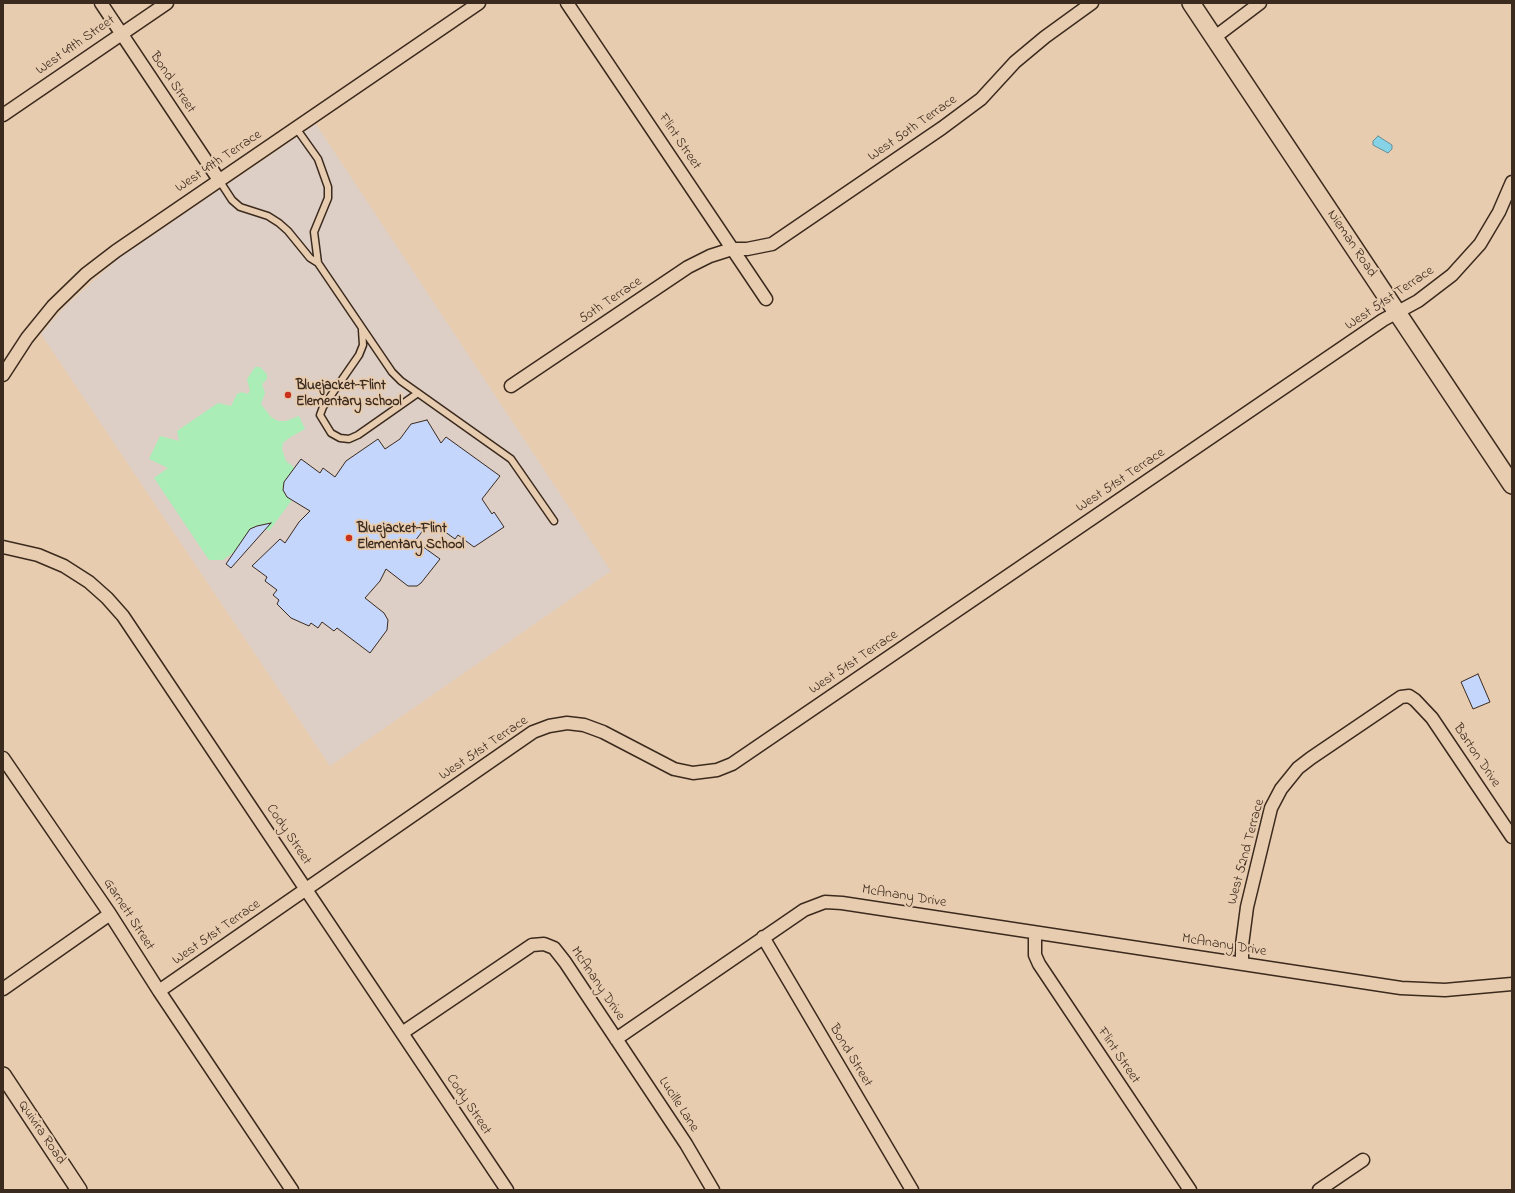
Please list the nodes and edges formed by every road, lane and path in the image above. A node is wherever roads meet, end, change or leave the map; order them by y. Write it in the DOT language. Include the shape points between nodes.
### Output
graph roads {
  1 [pos="101,3"];
  2 [pos="166,3"];
  3 [pos="479,3"];
  4 [pos="567,3"];
  5 [pos="1092,3"];
  6 [pos="1191,3"];
  7 [pos="1260,3"];
  8 [pos="121,33"];
  9 [pos="1215,37"];
  10 [pos="3,115"];
  11 [pos="296,128"];
  12 [pos="219,180"];
  13 [pos="1512,182"];
  14 [pos="732,248"];
  15 [pos="318,263"];
  16 [pos="766,299"];
  17 [pos="1396,312"];
  18 [pos="362,328"];
  19 [pos="3,375"];
  20 [pos="511,386"];
  21 [pos="418,393"];
  22 [pos="1512,486"];
  23 [pos="554,521"];
  24 [pos="3,547"];
  25 [pos="1409,696"];
  26 [pos="3,758"];
  27 [pos="1512,837"];
  28 [pos="306,889"];
  29 [pos="110,914"];
  30 [pos="1035,933"];
  31 [pos="763,938"];
  32 [pos="1242,963"];
  33 [pos="1512,984"];
  34 [pos="3,989"];
  35 [pos="159,991"];
  36 [pos="402,1033"];
  37 [pos="616,1039"];
  38 [pos="3,1075"];
  39 [pos="1363,1160"];
  40 [pos="79,1190"];
  41 [pos="292,1190"];
  42 [pos="507,1190"];
  43 [pos="713,1190"];
  44 [pos="912,1190"];
  45 [pos="1190,1190"];
  46 [pos="1319,1190"];
  1 -- 8 [label="street, Bond Street"];
  2 -- 8 [label="street, West 49th Street"];
  3 -- 11 [label="street, West 49th Terrace"];
  4 -- 14 [label="street, Flint Street"];
  5 -- 14 [label="street, West 50th Terrace" via="1015,62 981,99 772,244 747,249"];
  6 -- 9 [label="main road, Nieman Road"];
  7 -- 9 [label="street"];
  8 -- 10 [label="street, West 49th Street"];
  8 -- 12 [label="street, Bond Street"];
  9 -- 17 [label="main road, Nieman Road"];
  11 -- 12 [label="street, West 49th Terrace"];
  11 -- 15 [label="lane" via="318,159 328,187 328,198 314,232"];
  12 -- 15 [label="lane" via="232,200 240,207 268,216 279,223 310,258"];
  12 -- 19 [label="street, West 49th Terrace" via="86,274 53,306 27,338"];
  13 -- 17 [label="street, West 51st Terrace" via="1499,212 1475,249 1452,275 1418,301"];
  14 -- 16 [label="street, Flint Street"];
  14 -- 20 [label="street, 50th Terrace" via="688,267"];
  15 -- 18 [label="lane"];
  17 -- 22 [label="main road, Nieman Road"];
  17 -- 28 [label="street, West 51st Terrace" via="732,764 718,770 693,772 674,769 603,732 584,725 567,723 549,726 533,732"];
  18 -- 21 [label="lane" via="392,372"];
  18 -- 21 [label="lane" via="363,345 359,355 320,415 331,433 340,438 350,439"];
  21 -- 23 [label="lane" via="511,459"];
  24 -- 28 [label="street, Cody Street" via="38,555 64,566 89,582 111,603 139,639"];
  25 -- 27 [label="street, Barton Drive" via="1432,718"];
  25 -- 32 [label="street, West 52nd Terrace" via="1401,697 1311,758 1298,768 1281,789 1271,808 1247,907"];
  26 -- 29 [label="street, Garnett Street"];
  28 -- 35 [label="street, West 51st Terrace"];
  28 -- 36 [label="street, Cody Street"];
  29 -- 34 [label="street"];
  29 -- 35 [label="street, Garnett Street"];
  30 -- 31 [label="street, McAnany Drive" via="842,902 825,902 804,910"];
  30 -- 32 [label="street, McAnany Drive"];
  30 -- 45 [label="street, Flint Street" via="1035,955 1039,964"];
  31 -- 37 [label="street, McAnany Drive"];
  31 -- 44 [label="street, Bond Street"];
  32 -- 33 [label="street, McAnany Drive" via="1402,988 1445,990"];
  35 -- 41 [label="street, Garnett Street"];
  36 -- 37 [label="street, McAnany Drive" via="532,945 544,944 554,948 565,962"];
  36 -- 42 [label="street, Cody Street"];
  37 -- 43 [label="street, Lucille Lane" via="686,1144"];
  38 -- 40 [label="street, Quivira Road"];
  39 -- 46 [label="street"];
}
